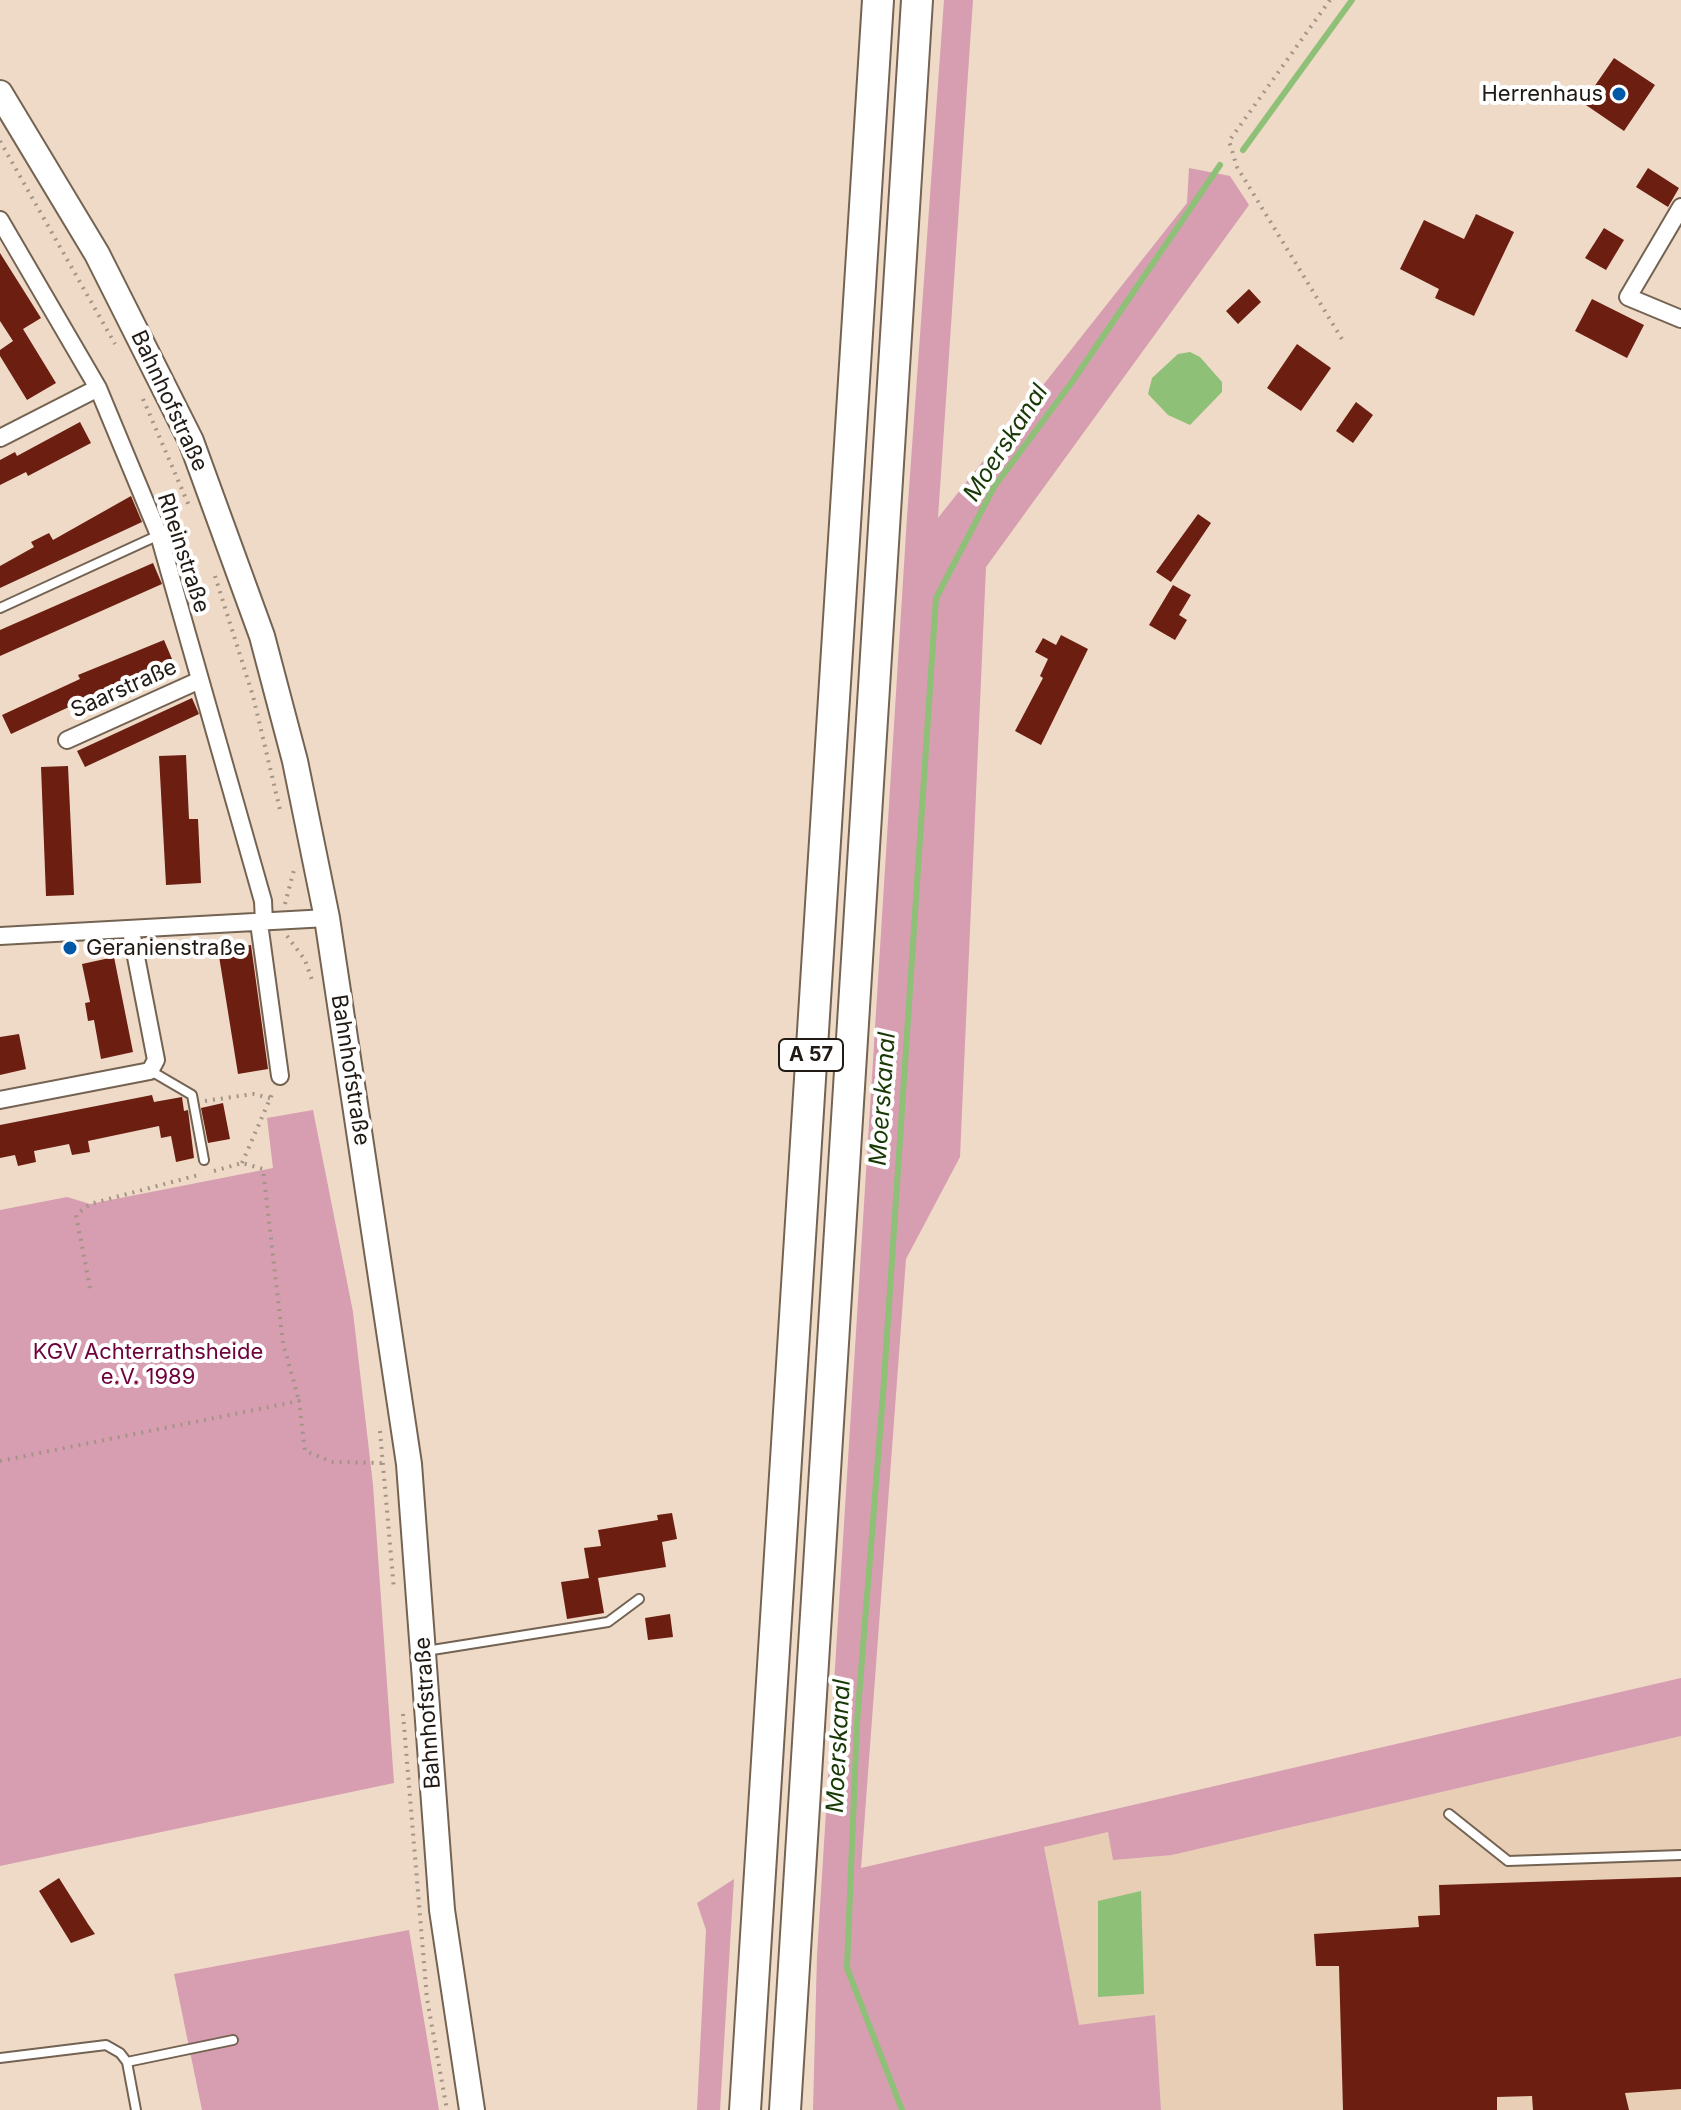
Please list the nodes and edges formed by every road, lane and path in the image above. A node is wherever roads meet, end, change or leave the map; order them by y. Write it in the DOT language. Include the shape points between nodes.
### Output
graph roads {
  1 [pos="878,0"];
  2 [pos="917,0"];
  3 [pos="1330,0"];
  4 [pos="0,93"];
  5 [pos="0,141"];
  6 [pos="1681,207"];
  7 [pos="0,220"];
  8 [pos="1681,319"];
  9 [pos="1345,344"];
  10 [pos="120,352"];
  11 [pos="98,388"];
  12 [pos="139,391"];
  13 [pos="0,438"];
  14 [pos="192,513"];
  15 [pos="159,535"];
  16 [pos="213,571"];
  17 [pos="0,608"];
  18 [pos="200,680"];
  19 [pos="67,740"];
  20 [pos="284,826"];
  21 [pos="294,869"];
  22 [pos="327,918"];
  23 [pos="284,921"];
  24 [pos="262,923"];
  25 [pos="131,931"];
  26 [pos="0,936"];
  27 [pos="315,998"];
  28 [pos="150,1071"];
  29 [pos="280,1076"];
  30 [pos="270,1098"];
  31 [pos="0,1100"];
  32 [pos="194,1103"];
  33 [pos="204,1160"];
  34 [pos="242,1163"];
  35 [pos="90,1288"];
  36 [pos="299,1401"];
  37 [pos="378,1416"];
  38 [pos="0,1461"];
  39 [pos="384,1463"];
  40 [pos="409,1464"];
  41 [pos="395,1596"];
  42 [pos="639,1599"];
  43 [pos="425,1651"];
  44 [pos="402,1702"];
  45 [pos="1449,1814"];
  46 [pos="1681,1855"];
  47 [pos="233,2040"];
  48 [pos="0,2058"];
  49 [pos="127,2062"];
  50 [pos="136,2110"];
  51 [pos="447,2110"];
  52 [pos="472,2110"];
  53 [pos="745,2110"];
  54 [pos="785,2110"];
  1 -- 53 [label="highway, A 57"];
  2 -- 54 [label="highway, A 57"];
  3 -- 9 [label="path" via="1229,141 1237,167"];
  4 -- 22 [label="main road, Bahnhofstraße" via="97,254 191,441 262,636 295,761"];
  5 -- 10 [label="path"];
  6 -- 8 [label="street" via="1628,297"];
  7 -- 11 [label="street, Rheinstraße"];
  11 -- 13 [label="street"];
  11 -- 15 [label="street, Rheinstraße"];
  12 -- 14 [label="path"];
  15 -- 17 [label="lane"];
  15 -- 18 [label="street, Rheinstraße"];
  16 -- 20 [label="path" via="253,696"];
  18 -- 19 [label="street, Saarstraße"];
  18 -- 24 [label="street, Rheinstraße" via="263,901"];
  21 -- 23 [label="path"];
  22 -- 23 [label="street"];
  22 -- 40 [label="main road, Bahnhofstraße"];
  23 -- 24 [label="street"];
  23 -- 27 [label="path" via="289,943 305,960"];
  24 -- 25 [label="street"];
  24 -- 29 [label="street, Rheinstraße"];
  25 -- 26 [label="street"];
  25 -- 28 [label="street" via="156,1060"];
  28 -- 31 [label="street"];
  28 -- 32 [label="lane" via="192,1095"];
  29 -- 30 [label="path"];
  30 -- 32 [label="path" via="253,1094"];
  30 -- 34 [label="path"];
  32 -- 33 [label="lane"];
  34 -- 35 [label="path" via="90,1204 76,1215"];
  34 -- 36 [label="path" via="263,1169 283,1343"];
  36 -- 38 [label="path"];
  36 -- 39 [label="path" via="305,1451 333,1462"];
  37 -- 39 [label="path"];
  39 -- 40 [label="path"];
  39 -- 41 [label="path"];
  40 -- 43 [label="main road, Bahnhofstraße"];
  42 -- 43 [label="lane" via="608,1622"];
  43 -- 52 [label="main road, Bahnhofstraße" via="442,1910"];
  44 -- 51 [label="path" via="424,1971"];
  45 -- 46 [label="lane" via="1508,1861"];
  47 -- 49 [label="lane"];
  48 -- 49 [label="lane" via="96,2044 114,2049"];
  49 -- 50 [label="lane"];
}
